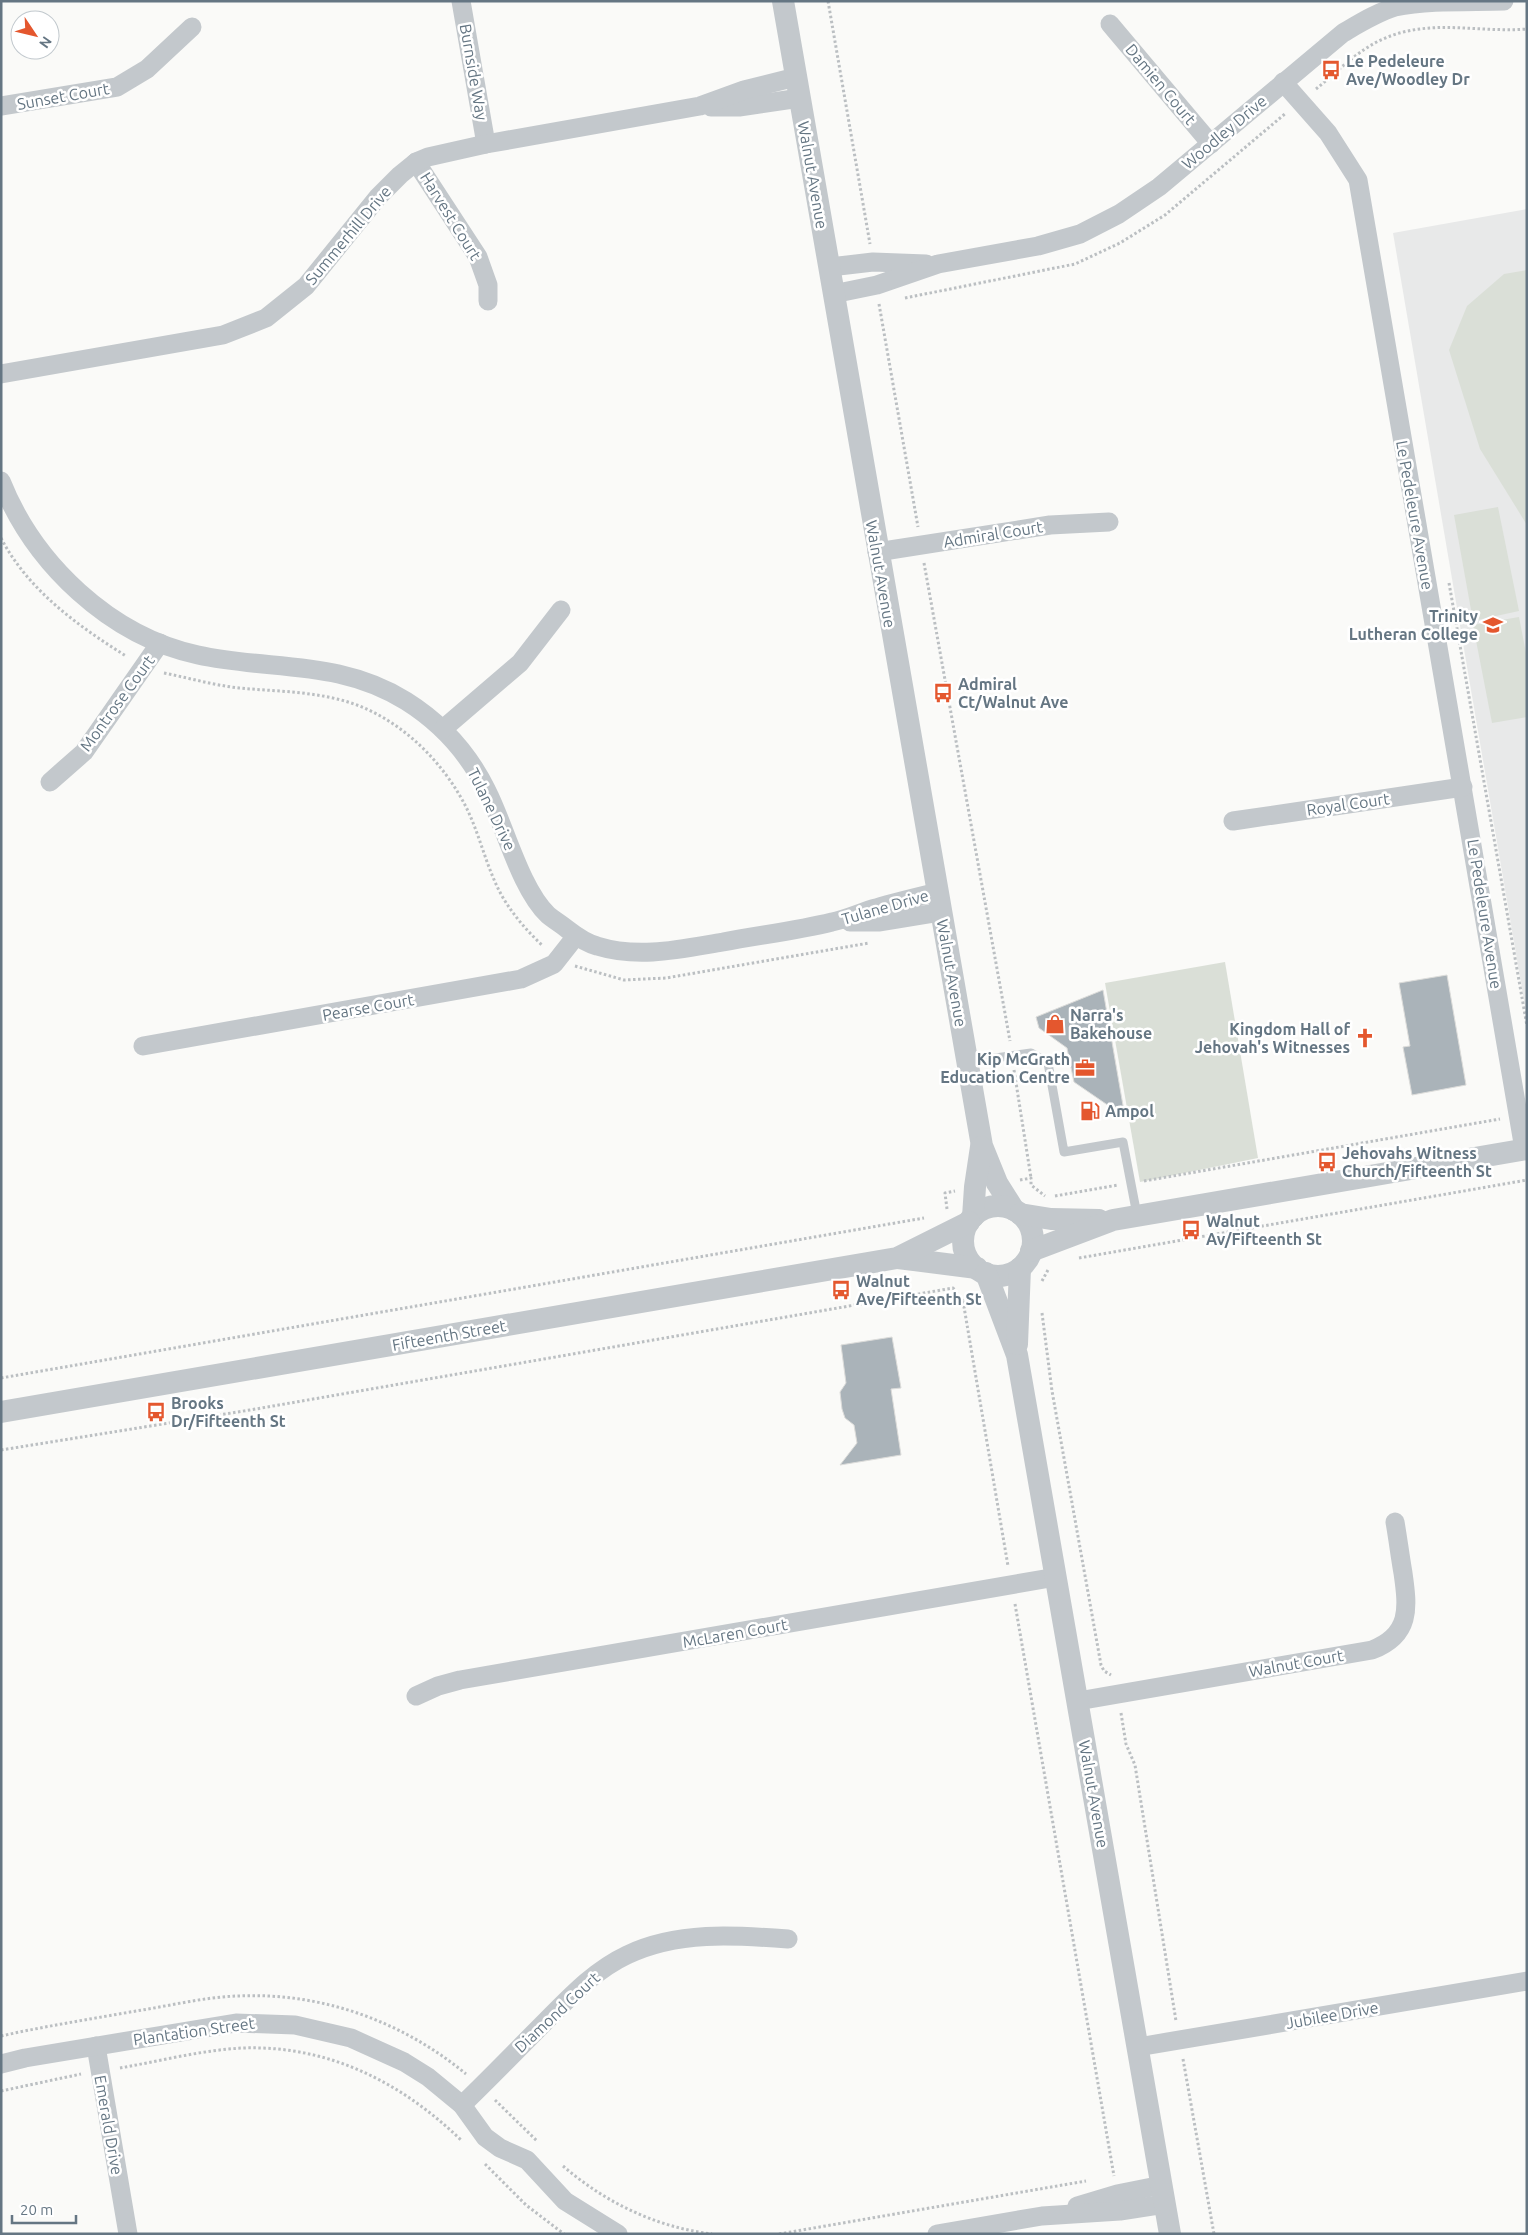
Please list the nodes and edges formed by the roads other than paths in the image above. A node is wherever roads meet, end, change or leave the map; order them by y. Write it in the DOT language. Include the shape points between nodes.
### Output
graph roads {
  1 [pos="461,1"];
  2 [pos="783,1"];
  3 [pos="1504,1"];
  4 [pos="1110,24"];
  5 [pos="192,27"];
  6 [pos="1283,82"];
  7 [pos="798,88"];
  8 [pos="1,106"];
  9 [pos="486,144"];
  10 [pos="1211,144"];
  11 [pos="416,162"];
  12 [pos="938,264"];
  13 [pos="830,267"];
  14 [pos="834,294"];
  15 [pos="488,301"];
  16 [pos="1,374"];
  17 [pos="1,481"];
  18 [pos="1109,522"];
  19 [pos="877,552"];
  20 [pos="561,610"];
  21 [pos="160,643"];
  22 [pos="443,729"];
  23 [pos="50,782"];
  24 [pos="1463,787"];
  25 [pos="1233,821"];
  26 [pos="940,902"];
  27 [pos="576,936"];
  28 [pos="143,1046"];
  29 [pos="967,1062"];
  30 [pos="982,1146"];
  31 [pos="1525,1149"];
  32 [pos="1017,1212"];
  33 [pos="1137,1216"];
  34 [pos="971,1219"];
  35 [pos="1113,1220"];
  36 [pos="897,1258"];
  37 [pos="1026,1260"];
  38 [pos="981,1271"];
  39 [pos="1017,1355"];
  40 [pos="1,1412"];
  41 [pos="1395,1522"];
  42 [pos="1056,1577"];
  43 [pos="416,1696"];
  44 [pos="1078,1701"];
  45 [pos="788,1939"];
  46 [pos="1527,1981"];
  47 [pos="96,2046"];
  48 [pos="1138,2047"];
  49 [pos="1,2064"];
  50 [pos="462,2105"];
  51 [pos="1163,2194"];
  52 [pos="1042,2216"];
  53 [pos="613,2233"];
  54 [pos="128,2234"];
  55 [pos="937,2234"];
  56 [pos="1170,2234"];
  1 -- 9 [label="street, Burnside Way"];
  2 -- 7 [label="street, Walnut Avenue"];
  3 -- 6 [label="street, Woodley Drive" via="1418,2 1396,7 1343,33"];
  4 -- 10 [label="street, Damien Court"];
  5 -- 8 [label="street, Sunset Court" via="147,69 118,86"];
  6 -- 10 [label="street, Woodley Drive"];
  6 -- 24 [label="street, Le Pedeleure Avenue" via="1328,133 1358,180"];
  7 -- 9 [label="street, Summerhill Drive" via="739,107 700,106"];
  7 -- 13 [label="street, Walnut Avenue"];
  9 -- 11 [label="street, Summerhill Drive" via="452,150"];
  10 -- 12 [label="street, Woodley Drive" via="1159,187 1119,214 1080,234 1038,246"];
  11 -- 15 [label="street, Harvest Court" via="478,257 488,286"];
  11 -- 16 [label="street, Summerhill Drive" via="378,197 306,286 266,318 223,335"];
  12 -- 13 [label="street, Woodley Drive" via="873,262"];
  12 -- 14 [label="street, Woodley Drive" via="877,285"];
  13 -- 14 [label="street, Walnut Avenue"];
  14 -- 19 [label="street, Walnut Avenue"];
  17 -- 21 [label="street, Tulane Drive" via="27,531 48,561 76,590 108,615"];
  18 -- 19 [label="street, Admiral Court" via="1050,525"];
  19 -- 26 [label="street, Walnut Avenue"];
  20 -- 22 [label="street" via="520,663"];
  21 -- 22 [label="street, Tulane Drive" via="198,655 347,675 383,688"];
  21 -- 23 [label="street, Montrose Court" via="84,752"];
  22 -- 27 [label="street, Tulane Drive" via="466,756 486,789 537,902"];
  24 -- 25 [label="street, Royal Court"];
  24 -- 31 [label="street, Le Pedeleure Avenue"];
  26 -- 27 [label="street, Tulane Drive" via="880,922 833,922 649,953 620,953"];
  26 -- 29 [label="street, Walnut Avenue"];
  27 -- 28 [label="street, Pearse Court" via="554,964 521,979"];
  29 -- 30 [label="street, Walnut Avenue"];
  29 -- 33 [label="lane" via="1031,1053 1048,1063 1064,1152 1123,1142"];
  30 -- 32 [label="street, Walnut Avenue" via="997,1183"];
  30 -- 34 [label="street, Walnut Avenue"];
  31 -- 33 [label="street"];
  32 -- 34 [label="street" via="992,1207"];
  32 -- 35 [label="street" via="1051,1218"];
  32 -- 37 [label="street" via="1032,1231"];
  33 -- 35 [label="street"];
  34 -- 36 [label="street, Fifteenth Street"];
  34 -- 38 [label="street" via="964,1242 965,1252"];
  35 -- 37 [label="street"];
  36 -- 38 [label="street, Fifteenth Street"];
  36 -- 40 [label="street, Fifteenth Street"];
  37 -- 38 [label="street" via="1004,1275"];
  37 -- 39 [label="street, Walnut Avenue" via="1020,1293"];
  38 -- 39 [label="street, Walnut Avenue" via="995,1296"];
  39 -- 42 [label="street, Walnut Avenue"];
  41 -- 44 [label="street, Walnut Court" via="1408,1605 1401,1628 1383,1646"];
  42 -- 43 [label="street, McLaren Court" via="460,1680"];
  42 -- 44 [label="street, Walnut Avenue"];
  44 -- 48 [label="street, Walnut Avenue"];
  45 -- 50 [label="street, Diamond Court" via="705,1936 627,1955 581,1986"];
  46 -- 48 [label="street, Jubilee Drive"];
  47 -- 49 [label="street, Plantation Street"];
  47 -- 50 [label="street, Plantation Street" via="236,2023 295,2025 351,2038 378,2049 428,2077"];
  47 -- 54 [label="street, Emerald Drive"];
  48 -- 51 [label="street, Walnut Avenue"];
  50 -- 53 [label="street, Plantation Street" via="485,2137 527,2160 565,2201"];
  51 -- 52 [label="street" via="1120,2211"];
  51 -- 52 [label="street" via="1116,2185"];
  51 -- 56 [label="street, Walnut Avenue"];
  52 -- 55 [label="street"];
}
